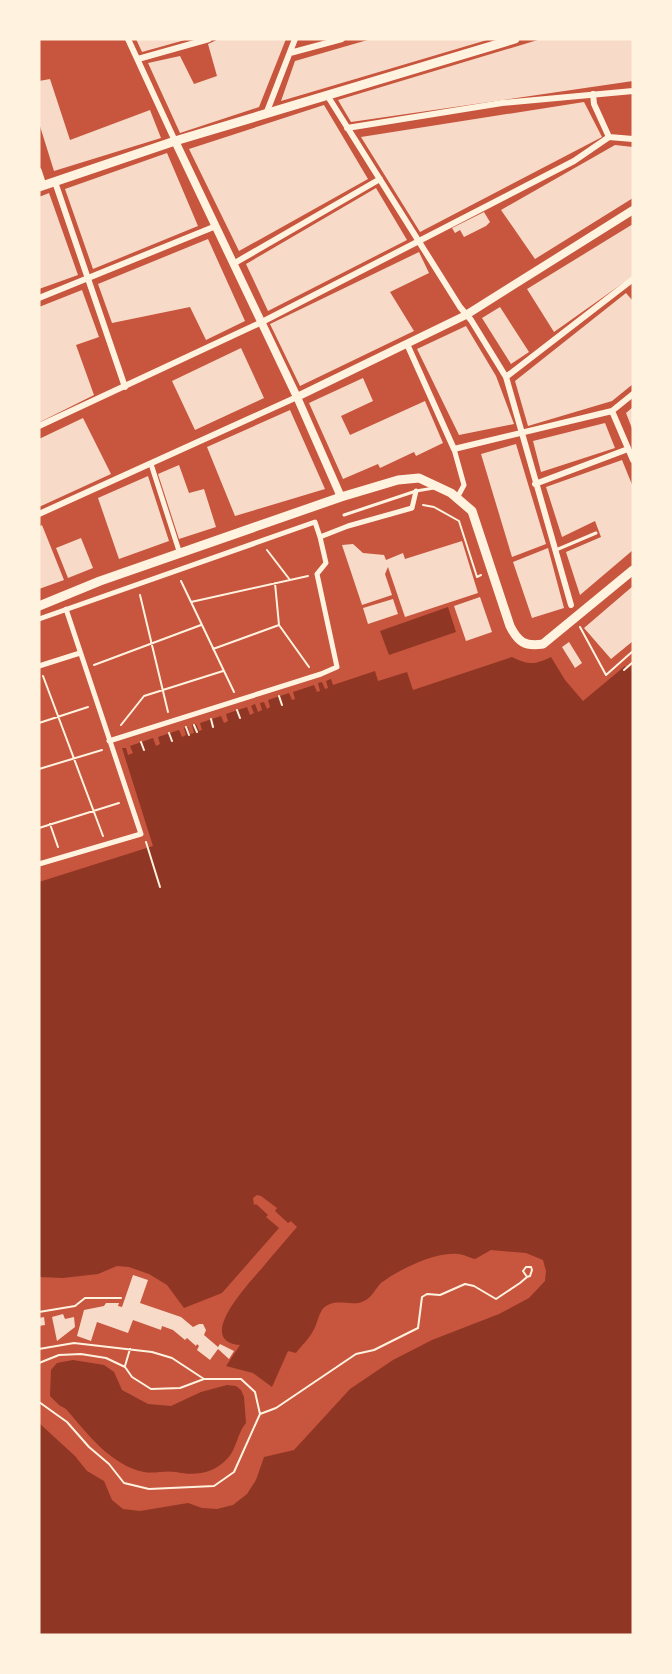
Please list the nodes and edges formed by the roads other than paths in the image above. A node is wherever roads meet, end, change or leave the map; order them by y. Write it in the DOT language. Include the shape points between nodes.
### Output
graph roads {
  1 [pos="128,39"];
  2 [pos="209,39"];
  3 [pos="295,39"];
  4 [pos="342,39"];
  5 [pos="515,39"];
  6 [pos="290,53"];
  7 [pos="138,59"];
  8 [pos="633,91"];
  9 [pos="592,94"];
  10 [pos="327,95"];
  11 [pos="266,114"];
  12 [pos="347,128"];
  13 [pos="609,137"];
  14 [pos="633,139"];
  15 [pos="176,141"];
  16 [pos="39,170"];
  17 [pos="380,179"];
  18 [pos="55,182"];
  19 [pos="41,186"];
  20 [pos="633,210"];
  21 [pos="216,226"];
  22 [pos="419,241"];
  23 [pos="233,264"];
  24 [pos="88,279"];
  25 [pos="633,279"];
  26 [pos="39,298"];
  27 [pos="466,315"];
  28 [pos="262,322"];
  29 [pos="407,344"];
  30 [pos="506,377"];
  31 [pos="125,387"];
  32 [pos="633,394"];
  33 [pos="297,397"];
  34 [pos="612,411"];
  35 [pos="39,426"];
  36 [pos="522,433"];
  37 [pos="454,449"];
  38 [pos="628,449"];
  39 [pos="633,460"];
  40 [pos="151,464"];
  41 [pos="536,484"];
  42 [pos="441,489"];
  43 [pos="416,491"];
  44 [pos="341,496"];
  45 [pos="457,498"];
  46 [pos="39,514"];
  47 [pos="344,515"];
  48 [pos="596,533"];
  49 [pos="320,537"];
  50 [pos="555,550"];
  51 [pos="180,554"];
  52 [pos="633,570"];
  53 [pos="571,604"];
  54 [pos="39,606"];
  55 [pos="66,609"];
  56 [pos="39,619"];
  57 [pos="80,653"];
  58 [pos="39,666"];
  59 [pos="110,744"];
  60 [pos="39,864"];
  1 -- 7 [label="street"];
  2 -- 7 [label="street"];
  3 -- 6 [label="street"];
  4 -- 6 [label="street"];
  5 -- 10 [label="main road"];
  6 -- 11 [label="street"];
  7 -- 15 [label="street"];
  8 -- 9 [label="street"];
  9 -- 12 [label="street" via="502,103"];
  9 -- 13 [label="street"];
  10 -- 11 [label="main road"];
  10 -- 12 [label="street"];
  11 -- 15 [label="main road"];
  12 -- 17 [label="street"];
  13 -- 14 [label="street"];
  13 -- 22 [label="street" via="574,161"];
  15 -- 18 [label="main road"];
  15 -- 21 [label="street"];
  16 -- 19 [label="street"];
  17 -- 22 [label="street"];
  17 -- 23 [label="street"];
  18 -- 19 [label="main road"];
  18 -- 24 [label="street"];
  20 -- 27 [label="street"];
  21 -- 23 [label="street"];
  21 -- 24 [label="street"];
  22 -- 27 [label="street"];
  22 -- 28 [label="street"];
  23 -- 28 [label="street"];
  24 -- 26 [label="street"];
  24 -- 31 [label="street"];
  25 -- 30 [label="street"];
  27 -- 29 [label="street"];
  27 -- 30 [label="street"];
  28 -- 31 [label="street"];
  28 -- 33 [label="street"];
  29 -- 33 [label="street"];
  29 -- 37 [label="street"];
  30 -- 36 [label="street"];
  31 -- 35 [label="street"];
  32 -- 34 [label="street"];
  33 -- 40 [label="street"];
  33 -- 44 [label="street"];
  34 -- 36 [label="street"];
  34 -- 38 [label="street"];
  36 -- 37 [label="street"];
  36 -- 41 [label="street"];
  37 -- 45 [label="street" via="464,485"];
  38 -- 39 [label="street"];
  38 -- 41 [label="street"];
  40 -- 46 [label="street"];
  40 -- 51 [label="street"];
  41 -- 50 [label="street"];
  42 -- 43 [label="lane"];
  42 -- 44 [label="main road" via="419,478"];
  42 -- 45 [label="main road"];
  43 -- 47 [label="lane"];
  43 -- 49 [label="street" via="412,508"];
  44 -- 51 [label="main road"];
  45 -- 52 [label="main road" via="472,511 515,636 522,643 543,644"];
  48 -- 50 [label="lane"];
  49 -- 55 [label="street" via="315,522"];
  49 -- 59 [label="street" via="326,564 317,574 337,667"];
  50 -- 53 [label="street"];
  51 -- 54 [label="main road"];
  55 -- 56 [label="street"];
  55 -- 57 [label="street"];
  57 -- 58 [label="street"];
  57 -- 59 [label="street"];
  59 -- 60 [label="street" via="141,834"];
}
